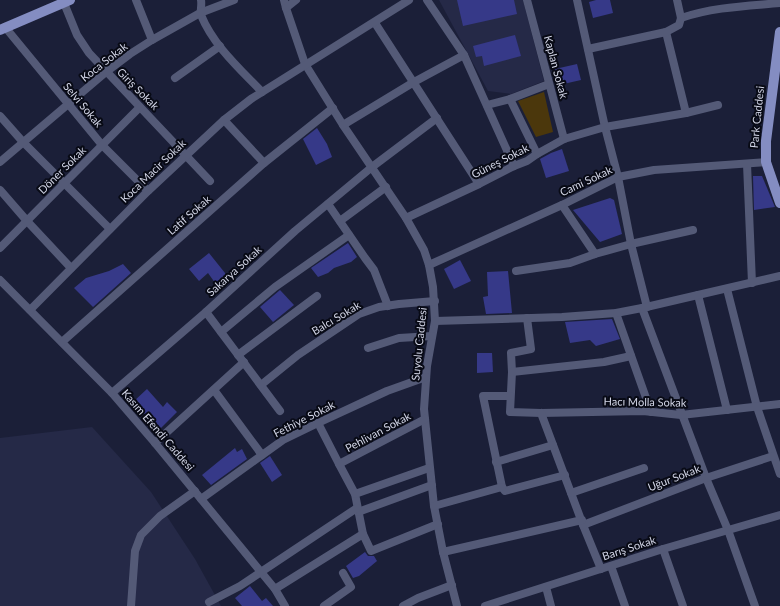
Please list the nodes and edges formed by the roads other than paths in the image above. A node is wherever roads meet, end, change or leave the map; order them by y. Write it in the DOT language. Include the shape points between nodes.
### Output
graph roads {
  1 [pos="136,0"];
  2 [pos="201,0"];
  3 [pos="234,0"];
  4 [pos="296,0"];
  5 [pos="409,0"];
  6 [pos="427,0"];
  7 [pos="527,0"];
  8 [pos="577,0"];
  9 [pos="677,0"];
  10 [pos="67,1"];
  11 [pos="285,4"];
  12 [pos="780,4"];
  13 [pos="200,13"];
  14 [pos="681,18"];
  15 [pos="375,22"];
  16 [pos="3,28"];
  17 [pos="666,32"];
  18 [pos="780,32"];
  19 [pos="152,40"];
  20 [pos="220,46"];
  21 [pos="588,49"];
  22 [pos="464,56"];
  23 [pos="305,64"];
  24 [pos="106,72"];
  25 [pos="175,78"];
  26 [pos="414,82"];
  27 [pos="549,84"];
  28 [pos="776,85"];
  29 [pos="262,92"];
  30 [pos="510,99"];
  31 [pos="68,105"];
  32 [pos="487,105"];
  33 [pos="718,105"];
  34 [pos="140,107"];
  35 [pos="333,108"];
  36 [pos="686,113"];
  37 [pos="0,116"];
  38 [pos="437,118"];
  39 [pos="224,120"];
  40 [pos="343,125"];
  41 [pos="605,127"];
  42 [pos="564,139"];
  43 [pos="23,142"];
  44 [pos="102,145"];
  45 [pos="538,154"];
  46 [pos="185,155"];
  47 [pos="0,162"];
  48 [pos="766,162"];
  49 [pos="264,163"];
  50 [pos="747,164"];
  51 [pos="514,166"];
  52 [pos="372,167"];
  53 [pos="618,177"];
  54 [pos="210,181"];
  55 [pos="64,184"];
  56 [pos="479,184"];
  57 [pos="386,187"];
  58 [pos="0,190"];
  59 [pos="148,191"];
  60 [pos="780,203"];
  61 [pos="328,204"];
  62 [pos="562,205"];
  63 [pos="406,218"];
  64 [pos="27,221"];
  65 [pos="340,221"];
  66 [pos="110,229"];
  67 [pos="693,230"];
  68 [pos="349,235"];
  69 [pos="631,244"];
  70 [pos="0,248"];
  71 [pos="595,254"];
  72 [pos="428,265"];
  73 [pos="71,268"];
  74 [pos="516,271"];
  75 [pos="780,276"];
  76 [pos="0,280"];
  77 [pos="752,283"];
  78 [pos="727,289"];
  79 [pos="698,295"];
  80 [pos="317,296"];
  81 [pos="435,302"];
  82 [pos="388,306"];
  83 [pos="645,308"];
  84 [pos="30,310"];
  85 [pos="206,312"];
  86 [pos="616,313"];
  87 [pos="527,318"];
  88 [pos="435,321"];
  89 [pos="221,332"];
  90 [pos="432,336"];
  91 [pos="62,342"];
  92 [pos="368,348"];
  93 [pos="238,355"];
  94 [pos="631,356"];
  95 [pos="244,362"];
  96 [pos="512,372"];
  97 [pos="426,377"];
  98 [pos="261,384"];
  99 [pos="214,390"];
  100 [pos="112,393"];
  101 [pos="510,396"];
  102 [pos="780,404"];
  103 [pos="757,407"];
  104 [pos="727,410"];
  105 [pos="280,411"];
  106 [pos="651,412"];
  107 [pos="541,413"];
  108 [pos="681,414"];
  109 [pos="425,419"];
  110 [pos="318,423"];
  111 [pos="155,443"];
  112 [pos="553,445"];
  113 [pos="262,455"];
  114 [pos="774,456"];
  115 [pos="496,462"];
  116 [pos="339,464"];
  117 [pos="430,468"];
  118 [pos="644,468"];
  119 [pos="780,474"];
  120 [pos="565,475"];
  121 [pos="706,478"];
  122 [pos="432,484"];
  123 [pos="502,487"];
  124 [pos="195,491"];
  125 [pos="571,493"];
  126 [pos="355,494"];
  127 [pos="201,499"];
  128 [pos="434,506"];
  129 [pos="358,510"];
  130 [pos="780,515"];
  131 [pos="582,523"];
  132 [pos="438,524"];
  133 [pos="728,530"];
  134 [pos="363,534"];
  135 [pos="663,549"];
  136 [pos="442,552"];
  137 [pos="611,566"];
  138 [pos="601,569"];
  139 [pos="261,572"];
  140 [pos="343,573"];
  141 [pos="452,585"];
  142 [pos="546,587"];
  143 [pos="275,589"];
  144 [pos="209,602"];
  145 [pos="131,606"];
  146 [pos="286,606"];
  147 [pos="324,606"];
  148 [pos="403,606"];
  149 [pos="457,606"];
  150 [pos="485,606"];
  151 [pos="551,606"];
  152 [pos="625,606"];
  153 [pos="683,606"];
  154 [pos="755,606"];
  1 -- 19 [label="street"];
  2 -- 13 [label="street"];
  3 -- 13 [label="street, Koca Sokak"];
  4 -- 11 [label="street"];
  5 -- 15 [label="street, Koca Macir Sokak"];
  6 -- 22 [label="street"];
  7 -- 27 [label="street, Kaplan Sokak"];
  8 -- 21 [label="street"];
  9 -- 14 [label="street"];
  10 -- 16 [label="main road"];
  10 -- 24 [label="street, Giriş Sokak" via="80,40"];
  11 -- 23 [label="street, Suyolu Caddesi"];
  12 -- 14 [label="street" via="726,7"];
  13 -- 19 [label="street, Koca Sokak"];
  13 -- 20 [label="street"];
  14 -- 17 [label="street" via="680,26"];
  15 -- 23 [label="street, Koca Macir Sokak"];
  15 -- 26 [label="street"];
  16 -- 31 [label="street, Selvi Sokak"];
  17 -- 21 [label="street"];
  17 -- 36 [label="street"];
  18 -- 28 [label="main road, Park Caddesi"];
  19 -- 24 [label="street, Koca Sokak"];
  20 -- 25 [label="street"];
  20 -- 29 [label="street"];
  21 -- 41 [label="street"];
  22 -- 26 [label="street"];
  22 -- 32 [label="street"];
  23 -- 29 [label="street, Koca Macir Sokak"];
  23 -- 35 [label="street, Suyolu Caddesi"];
  24 -- 31 [label="street, Koca Sokak"];
  24 -- 34 [label="street, Giriş Sokak"];
  26 -- 38 [label="street"];
  26 -- 40 [label="street"];
  27 -- 30 [label="street"];
  27 -- 42 [label="street, Kaplan Sokak"];
  28 -- 48 [label="main road, Park Caddesi" via="766,142"];
  29 -- 39 [label="street, Koca Macir Sokak"];
  30 -- 32 [label="street"];
  30 -- 45 [label="street"];
  31 -- 43 [label="street, Koca Sokak"];
  31 -- 44 [label="street, Selvi Sokak"];
  32 -- 51 [label="street"];
  33 -- 36 [label="street, Güneş Sokak"];
  34 -- 44 [label="street, Döner Sokak"];
  34 -- 46 [label="street, Giriş Sokak"];
  35 -- 40 [label="street, Suyolu Caddesi"];
  35 -- 49 [label="street, Latif Sokak"];
  36 -- 41 [label="street, Güneş Sokak"];
  37 -- 43 [label="street"];
  38 -- 52 [label="street, Sakarya Sokak"];
  38 -- 56 [label="street"];
  39 -- 46 [label="street, Koca Macir Sokak"];
  39 -- 49 [label="street"];
  40 -- 52 [label="street, Suyolu Caddesi"];
  41 -- 42 [label="street, Güneş Sokak"];
  41 -- 53 [label="street"];
  42 -- 45 [label="street, Güneş Sokak"];
  43 -- 47 [label="street, Koca Sokak"];
  43 -- 55 [label="street"];
  44 -- 55 [label="street, Döner Sokak"];
  44 -- 59 [label="street, Selvi Sokak"];
  45 -- 51 [label="street, Güneş Sokak"];
  46 -- 54 [label="street, Giriş Sokak"];
  46 -- 59 [label="street, Koca Macir Sokak"];
  48 -- 50 [label="street, Cami Sokak"];
  48 -- 60 [label="main road, Park Caddesi"];
  49 -- 91 [label="street, Latif Sokak"];
  50 -- 53 [label="street, Cami Sokak" via="654,170"];
  50 -- 77 [label="street"];
  51 -- 56 [label="street, Güneş Sokak"];
  52 -- 57 [label="street, Suyolu Caddesi"];
  52 -- 61 [label="street, Sakarya Sokak"];
  53 -- 62 [label="street, Cami Sokak"];
  53 -- 69 [label="street"];
  55 -- 64 [label="street, Döner Sokak"];
  55 -- 66 [label="street"];
  56 -- 63 [label="street, Güneş Sokak"];
  57 -- 63 [label="street, Suyolu Caddesi"];
  57 -- 65 [label="street"];
  58 -- 64 [label="street"];
  59 -- 66 [label="street, Koca Macir Sokak"];
  61 -- 65 [label="street"];
  61 -- 85 [label="street, Sakarya Sokak" via="295,230"];
  62 -- 71 [label="street"];
  62 -- 72 [label="street, Cami Sokak"];
  63 -- 72 [label="street, Suyolu Caddesi" via="424,250"];
  64 -- 70 [label="street, Döner Sokak"];
  64 -- 73 [label="street"];
  65 -- 68 [label="street"];
  66 -- 73 [label="street, Koca Macir Sokak"];
  67 -- 69 [label="street"];
  68 -- 82 [label="street" via="374,270"];
  68 -- 89 [label="street" via="275,287"];
  69 -- 71 [label="street"];
  69 -- 83 [label="street"];
  71 -- 74 [label="street" via="570,263"];
  72 -- 81 [label="street, Suyolu Caddesi"];
  73 -- 84 [label="street, Koca Macir Sokak"];
  75 -- 77 [label="street"];
  76 -- 84 [label="street, Kasım Efendi Caddesi"];
  77 -- 78 [label="street"];
  78 -- 79 [label="street"];
  78 -- 103 [label="street"];
  79 -- 83 [label="street"];
  79 -- 104 [label="street"];
  80 -- 93 [label="street"];
  81 -- 82 [label="street, Balcı Sokak"];
  81 -- 88 [label="street, Suyolu Caddesi"];
  82 -- 98 [label="street, Balcı Sokak" via="359,314 298,355"];
  83 -- 86 [label="street"];
  83 -- 108 [label="street"];
  84 -- 91 [label="street, Kasım Efendi Caddesi"];
  85 -- 89 [label="street"];
  85 -- 100 [label="street, Sakarya Sokak"];
  86 -- 87 [label="street"];
  86 -- 94 [label="street"];
  87 -- 88 [label="street"];
  87 -- 96 [label="street" via="531,349 511,353"];
  88 -- 90 [label="street, Suyolu Caddesi"];
  89 -- 93 [label="street"];
  90 -- 92 [label="street" via="399,338"];
  90 -- 97 [label="street, Suyolu Caddesi"];
  91 -- 100 [label="street, Kasım Efendi Caddesi"];
  93 -- 95 [label="street"];
  94 -- 96 [label="street" via="545,370"];
  94 -- 106 [label="street"];
  95 -- 98 [label="street"];
  95 -- 99 [label="street"];
  96 -- 101 [label="street"];
  97 -- 109 [label="street, Suyolu Caddesi"];
  97 -- 110 [label="street, Fethiye Sokak" via="387,391"];
  98 -- 105 [label="street"];
  99 -- 111 [label="street"];
  99 -- 113 [label="street"];
  100 -- 111 [label="street, Kasım Efendi Caddesi"];
  101 -- 107 [label="street, Hacı Molla Sokak" via="510,412"];
  101 -- 115 [label="street" via="483,396"];
  102 -- 103 [label="street, Hacı Molla Sokak"];
  103 -- 104 [label="street, Hacı Molla Sokak"];
  103 -- 114 [label="street"];
  104 -- 108 [label="street, Hacı Molla Sokak"];
  106 -- 107 [label="street, Hacı Molla Sokak"];
  106 -- 108 [label="street, Hacı Molla Sokak"];
  107 -- 112 [label="street"];
  108 -- 121 [label="street"];
  109 -- 116 [label="street, Pehlivan Sokak"];
  109 -- 117 [label="street, Suyolu Caddesi"];
  110 -- 113 [label="street, Fethiye Sokak" via="283,440"];
  110 -- 116 [label="street, Pehlivan Sokak"];
  111 -- 124 [label="street, Kasım Efendi Caddesi"];
  112 -- 115 [label="street"];
  112 -- 120 [label="street"];
  113 -- 127 [label="street, Fethiye Sokak"];
  114 -- 119 [label="street"];
  114 -- 121 [label="street, Uğur Sokak"];
  115 -- 123 [label="street"];
  116 -- 126 [label="street"];
  117 -- 122 [label="street, Suyolu Caddesi"];
  117 -- 126 [label="street"];
  118 -- 125 [label="street"];
  120 -- 123 [label="street" via="505,491"];
  120 -- 125 [label="street"];
  121 -- 131 [label="street, Uğur Sokak"];
  121 -- 133 [label="street"];
  122 -- 128 [label="street, Suyolu Caddesi"];
  122 -- 129 [label="street"];
  123 -- 128 [label="street"];
  124 -- 127 [label="street, Kasım Efendi Caddesi"];
  124 -- 145 [label="street" via="160,516 142,535 135,551"];
  125 -- 131 [label="street"];
  126 -- 129 [label="street"];
  127 -- 139 [label="street, Kasım Efendi Caddesi"];
  128 -- 132 [label="street, Suyolu Caddesi"];
  129 -- 134 [label="street"];
  129 -- 139 [label="street"];
  130 -- 133 [label="street, Barış Sokak"];
  131 -- 136 [label="street, Uğur Sokak"];
  131 -- 138 [label="street"];
  132 -- 134 [label="street" via="371,551"];
  132 -- 136 [label="street, Suyolu Caddesi"];
  133 -- 135 [label="street, Barış Sokak"];
  133 -- 154 [label="street"];
  134 -- 143 [label="street"];
  135 -- 137 [label="street, Barış Sokak"];
  135 -- 153 [label="street"];
  136 -- 141 [label="street, Suyolu Caddesi"];
  137 -- 138 [label="street, Barış Sokak"];
  137 -- 152 [label="street"];
  138 -- 142 [label="street, Barış Sokak"];
  139 -- 143 [label="street, Kasım Efendi Caddesi"];
  139 -- 144 [label="street"];
  140 -- 147 [label="street" via="351,587"];
  141 -- 148 [label="street"];
  141 -- 149 [label="street, Suyolu Caddesi"];
  142 -- 150 [label="street, Barış Sokak"];
  142 -- 151 [label="street"];
  143 -- 146 [label="street, Kasım Efendi Caddesi"];
}
